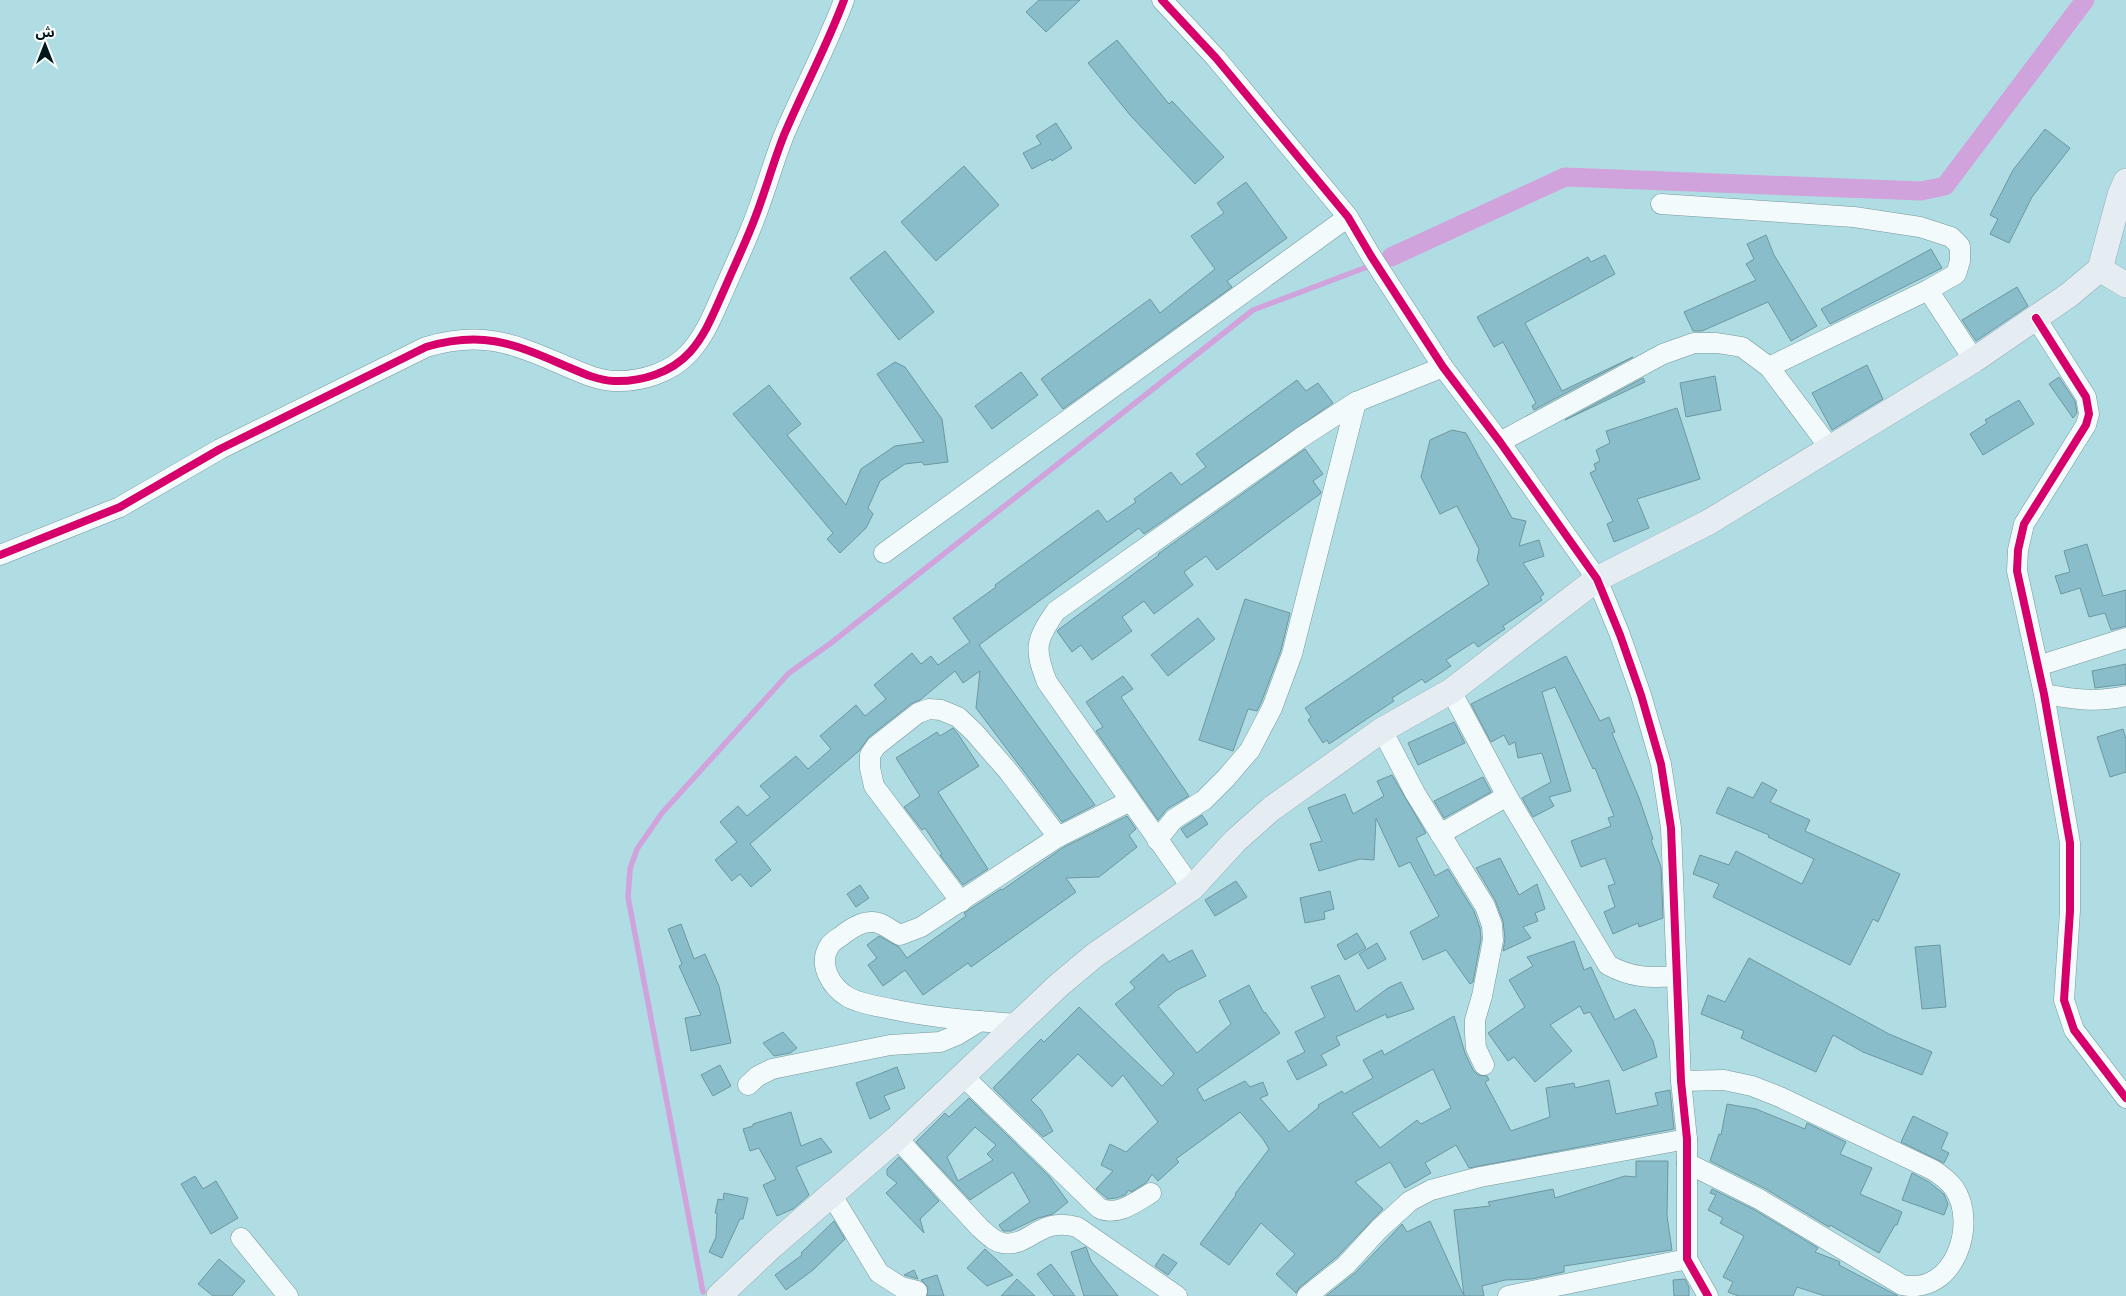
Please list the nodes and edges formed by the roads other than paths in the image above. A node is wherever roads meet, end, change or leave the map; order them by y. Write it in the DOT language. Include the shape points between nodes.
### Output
graph roads {
  1 [pos="844,0"];
  2 [pos="1162,0"];
  3 [pos="2126,181"];
  4 [pos="1661,204"];
  5 [pos="1348,217"];
  6 [pos="2100,269"];
  7 [pos="2126,285"];
  8 [pos="1928,290"];
  9 [pos="2036,318"];
  10 [pos="1974,360"];
  11 [pos="1443,367"];
  12 [pos="1769,367"];
  13 [pos="1356,402"];
  14 [pos="1500,442"];
  15 [pos="1830,448"];
  16 [pos="884,553"];
  17 [pos="0,554"];
  18 [pos="1597,579"];
  19 [pos="2126,638"];
  20 [pos="2038,666"];
  21 [pos="1451,691"];
  22 [pos="2044,694"];
  23 [pos="2126,696"];
  24 [pos="1382,730"];
  25 [pos="1507,796"];
  26 [pos="1130,801"];
  27 [pos="1440,834"];
  28 [pos="1058,837"];
  29 [pos="1157,840"];
  30 [pos="1192,888"];
  31 [pos="961,902"];
  32 [pos="1676,976"];
  33 [pos="980,1021"];
  34 [pos="1016,1024"];
  35 [pos="1484,1065"];
  36 [pos="964,1076"];
  37 [pos="1681,1081"];
  38 [pos="748,1085"];
  39 [pos="2126,1098"];
  40 [pos="897,1138"];
  41 [pos="1687,1139"];
  42 [pos="1687,1163"];
  43 [pos="1151,1193"];
  44 [pos="831,1194"];
  45 [pos="242,1238"];
  46 [pos="1687,1259"];
  47 [pos="917,1292"];
  48 [pos="288,1296"];
  49 [pos="719,1296"];
  50 [pos="1177,1296"];
  51 [pos="1307,1296"];
  52 [pos="1508,1296"];
  53 [pos="1708,1296"];
  1 -- 17 [label="street" via="784,136 751,228 706,328 688,354 667,370 633,381 612,381 591,377 503,343 464,339 447,341 426,348 220,449 120,508"];
  2 -- 5 [label="street" via="1216,58"];
  3 -- 6 [label="main road"];
  4 -- 8 [label="street" via="1854,217 1920,227 1951,237 1960,246 1956,274"];
  5 -- 11 [label="street"];
  5 -- 16 [label="street"];
  6 -- 7 [label="main road"];
  6 -- 9 [label="main road"];
  8 -- 10 [label="street"];
  8 -- 12 [label="street"];
  9 -- 10 [label="main road"];
  9 -- 20 [label="street" via="2086,396 2088,414 2086,425 2024,524 2018,550 2017,571"];
  10 -- 15 [label="main road"];
  11 -- 13 [label="street"];
  11 -- 14 [label="street"];
  12 -- 14 [label="street" via="1742,347 1694,343 1663,354"];
  12 -- 15 [label="street"];
  13 -- 26 [label="street" via="1302,436 1056,611 1045,627 1038,659 1047,682"];
  13 -- 29 [label="street" via="1292,654 1272,708 1250,750 1226,778 1204,800 1174,819"];
  14 -- 18 [label="street"];
  15 -- 18 [label="main road" via="1709,522"];
  18 -- 21 [label="main road"];
  18 -- 32 [label="street" via="1642,695 1661,764 1671,828"];
  19 -- 20 [label="street"];
  20 -- 22 [label="street"];
  21 -- 24 [label="main road"];
  21 -- 25 [label="street"];
  22 -- 23 [label="street" via="2089,701"];
  22 -- 39 [label="street" via="2070,843 2070,911 2064,1000 2074,1030"];
  24 -- 27 [label="street"];
  24 -- 30 [label="main road" via="1271,809 1234,841"];
  25 -- 27 [label="street"];
  25 -- 32 [label="street" via="1608,965 1624,973 1647,978"];
  26 -- 28 [label="street"];
  26 -- 29 [label="street"];
  27 -- 35 [label="street" via="1485,906 1492,925 1493,940 1475,1020 1476,1048"];
  28 -- 31 [label="street"];
  28 -- 31 [label="street" via="1008,771 958,717 941,710 929,709 918,713 876,746 870,755 874,786"];
  29 -- 30 [label="street"];
  30 -- 34 [label="main road" via="1095,955"];
  31 -- 33 [label="street" via="922,927 900,935 874,922 853,927 831,944 827,953 827,974 833,986 848,997 874,1006"];
  32 -- 37 [label="street"];
  33 -- 34 [label="street"];
  33 -- 38 [label="street" via="957,1036 940,1042 890,1046 772,1069"];
  34 -- 36 [label="main road"];
  36 -- 40 [label="main road"];
  36 -- 43 [label="street" via="1099,1208 1117,1211"];
  37 -- 41 [label="street"];
  37 -- 42 [label="street" via="1724,1080 1752,1086 1934,1170 1955,1189 1962,1207 1963,1238 1956,1263 1934,1285 1922,1290 1912,1289 1759,1199"];
  40 -- 44 [label="main road"];
  40 -- 50 [label="street" via="994,1240 1011,1244 1053,1224 1065,1223 1077,1227"];
  41 -- 42 [label="street"];
  41 -- 51 [label="street" via="1499,1173 1431,1190 1410,1201 1346,1266"];
  42 -- 46 [label="street"];
  44 -- 47 [label="street" via="879,1273 900,1287"];
  44 -- 49 [label="main road"];
  45 -- 48 [label="street"];
  46 -- 52 [label="street"];
  46 -- 53 [label="street"];
}
